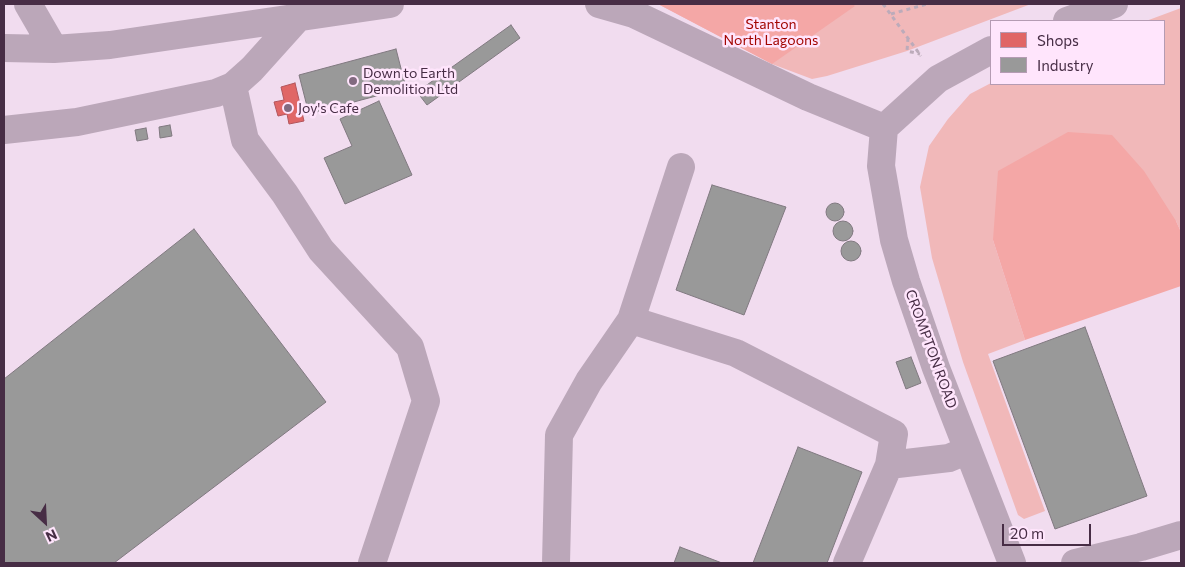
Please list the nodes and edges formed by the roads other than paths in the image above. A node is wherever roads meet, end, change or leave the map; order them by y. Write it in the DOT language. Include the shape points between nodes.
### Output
graph roads {
  1 [pos="28,4"];
  2 [pos="390,4"];
  3 [pos="599,4"];
  4 [pos="1114,4"];
  5 [pos="297,19"];
  6 [pos="1070,20"];
  7 [pos="4,48"];
  8 [pos="54,49"];
  9 [pos="990,51"];
  10 [pos="233,86"];
  11 [pos="884,128"];
  12 [pos="4,130"];
  13 [pos="681,167"];
  14 [pos="631,320"];
  15 [pos="968,450"];
  16 [pos="889,465"];
  17 [pos="1181,535"];
  18 [pos="372,563"];
  19 [pos="556,563"];
  20 [pos="847,563"];
  21 [pos="1012,563"];
  22 [pos="1075,563"];
  1 -- 8 [label="street"];
  2 -- 5 [label="street"];
  3 -- 11 [label="street" via="634,14 808,97"];
  4 -- 6 [label="street"];
  5 -- 8 [label="street" via="110,45"];
  5 -- 10 [label="street"];
  7 -- 8 [label="street"];
  9 -- 11 [label="street" via="931,86"];
  10 -- 12 [label="street" via="216,93 86,120"];
  10 -- 18 [label="street" via="245,140 321,250 410,347 426,401"];
  11 -- 15 [label="street, CROMPTON ROAD" via="881,166 894,240 930,350"];
  13 -- 14 [label="street"];
  14 -- 16 [label="street" via="736,353 894,434"];
  14 -- 19 [label="street" via="589,381 560,435"];
  15 -- 16 [label="street" via="949,458"];
  15 -- 21 [label="street, CROMPTON ROAD"];
  16 -- 20 [label="street"];
  17 -- 22 [label="street"];
}
